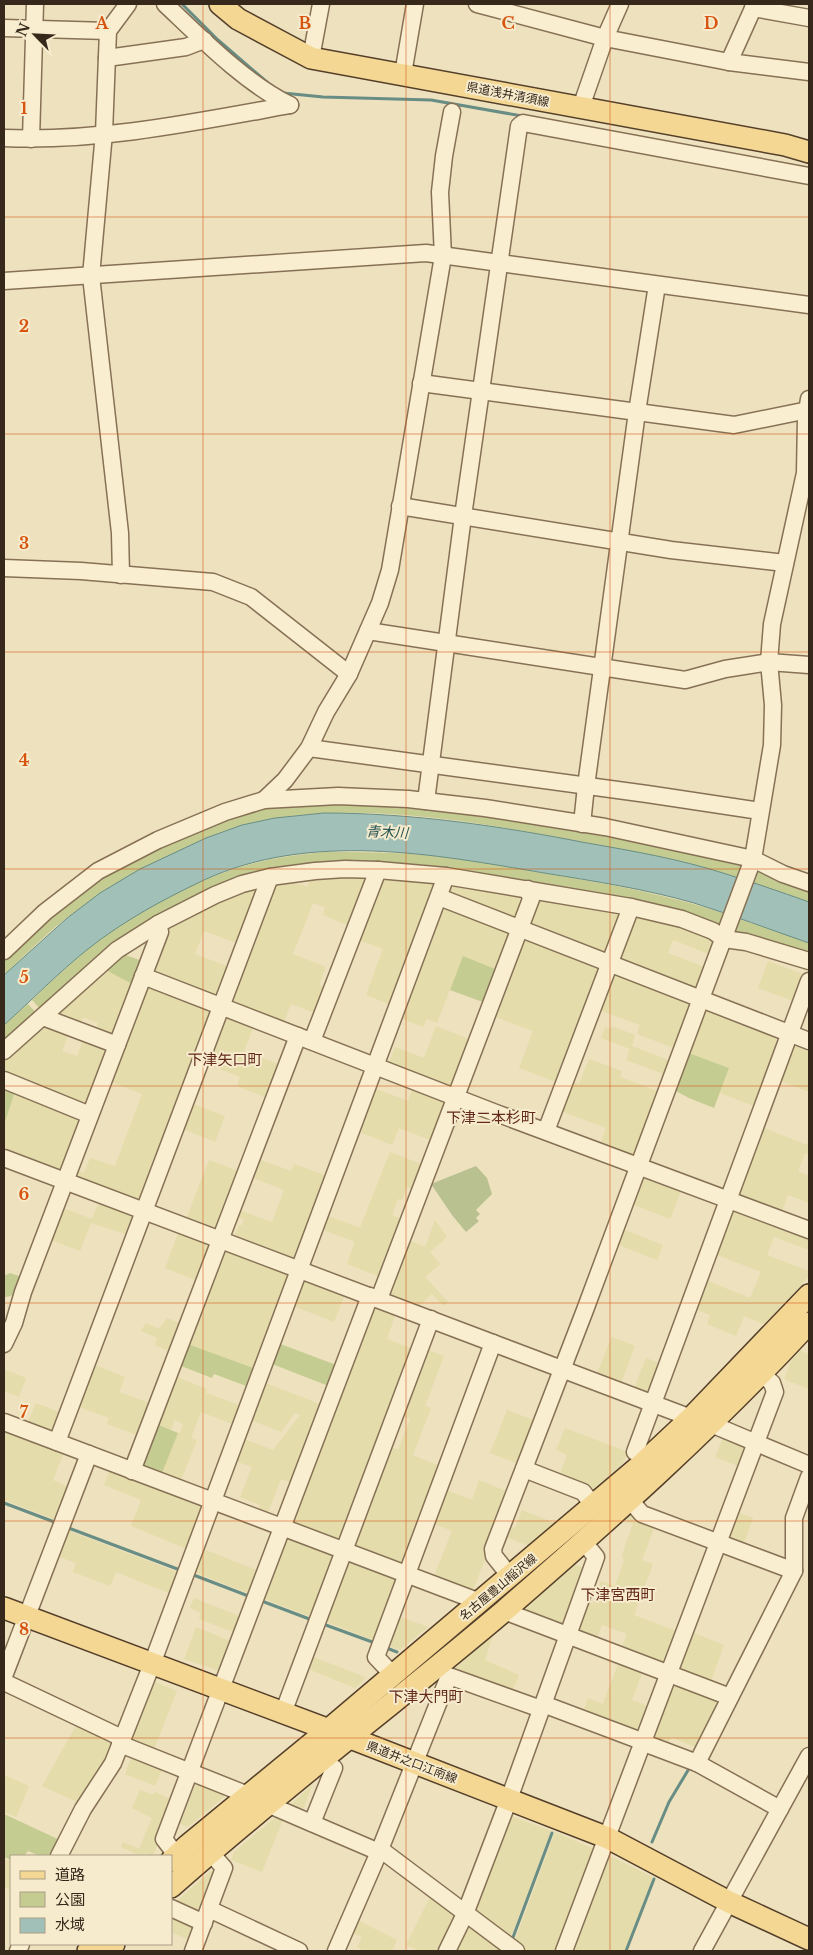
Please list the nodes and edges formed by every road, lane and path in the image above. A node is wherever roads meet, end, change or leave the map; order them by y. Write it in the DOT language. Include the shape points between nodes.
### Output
graph roads {
  1 [pos="35,4"];
  2 [pos="128,4"];
  3 [pos="166,4"];
  4 [pos="220,4"];
  5 [pos="321,4"];
  6 [pos="414,4"];
  7 [pos="482,4"];
  8 [pos="620,4"];
  9 [pos="754,6"];
  10 [pos="809,18"];
  11 [pos="4,28"];
  12 [pos="34,29"];
  13 [pos="108,31"];
  14 [pos="606,38"];
  15 [pos="204,40"];
  16 [pos="107,58"];
  17 [pos="311,58"];
  18 [pos="729,62"];
  19 [pos="809,72"];
  20 [pos="402,74"];
  21 [pos="581,107"];
  22 [pos="452,112"];
  23 [pos="104,133"];
  24 [pos="4,138"];
  25 [pos="31,139"];
  26 [pos="809,152"];
  27 [pos="809,176"];
  28 [pos="443,256"];
  29 [pos="501,264"];
  30 [pos="91,276"];
  31 [pos="4,281"];
  32 [pos="657,285"];
  33 [pos="809,305"];
  34 [pos="422,383"];
  35 [pos="481,391"];
  36 [pos="808,404"];
  37 [pos="637,412"];
  38 [pos="807,473"];
  39 [pos="400,506"];
  40 [pos="463,516"];
  41 [pos="620,541"];
  42 [pos="785,563"];
  43 [pos="4,568"];
  44 [pos="121,575"];
  45 [pos="368,631"];
  46 [pos="446,643"];
  47 [pos="769,662"];
  48 [pos="809,665"];
  49 [pos="602,666"];
  50 [pos="349,674"];
  51 [pos="309,748"];
  52 [pos="430,765"];
  53 [pos="586,786"];
  54 [pos="264,800"];
  55 [pos="426,801"];
  56 [pos="760,811"];
  57 [pos="582,824"];
  58 [pos="753,861"];
  59 [pos="378,870"];
  60 [pos="446,876"];
  61 [pos="270,878"];
  62 [pos="809,883"];
  63 [pos="528,890"];
  64 [pos="438,897"];
  65 [pos="631,907"];
  66 [pos="158,924"];
  67 [pos="519,929"];
  68 [pos="725,937"];
  69 [pos="4,951"];
  70 [pos="809,961"];
  71 [pos="610,964"];
  72 [pos="143,976"];
  73 [pos="809,980"];
  74 [pos="701,1000"];
  75 [pos="221,1006"];
  76 [pos="43,1017"];
  77 [pos="790,1034"];
  78 [pos="305,1038"];
  79 [pos="809,1041"];
  80 [pos="117,1045"];
  81 [pos="4,1051"];
  82 [pos="375,1065"];
  83 [pos="4,1080"];
  84 [pos="456,1096"];
  85 [pos="90,1115"];
  86 [pos="546,1131"];
  87 [pos="4,1158"];
  88 [pos="639,1167"];
  89 [pos="65,1181"];
  90 [pos="729,1200"];
  91 [pos="144,1210"];
  92 [pos="809,1230"];
  93 [pos="220,1240"];
  94 [pos="298,1269"];
  95 [pos="809,1295"];
  96 [pos="374,1298"];
  97 [pos="431,1319"];
  98 [pos="809,1323"];
  99 [pos="493,1343"];
  100 [pos="4,1344"];
  101 [pos="562,1369"];
  102 [pos="762,1374"];
  103 [pos="653,1404"];
  104 [pos="701,1421"];
  105 [pos="4,1422"];
  106 [pos="57,1442"];
  107 [pos="756,1442"];
  108 [pos="635,1452"];
  109 [pos="89,1454"];
  110 [pos="809,1465"];
  111 [pos="524,1469"];
  112 [pos="132,1471"];
  113 [pos="809,1476"];
  114 [pos="630,1500"];
  115 [pos="212,1501"];
  116 [pos="594,1506"];
  117 [pos="281,1527"];
  118 [pos="583,1542"];
  119 [pos="718,1543"];
  120 [pos="344,1551"];
  121 [pos="794,1571"];
  122 [pos="407,1574"];
  123 [pos="510,1576"];
  124 [pos="480,1602"];
  125 [pos="4,1608"];
  126 [pos="504,1610"];
  127 [pos="26,1617"];
  128 [pos="568,1635"];
  129 [pos="152,1664"];
  130 [pos="669,1674"];
  131 [pos="393,1675"];
  132 [pos="4,1676"];
  133 [pos="4,1682"];
  134 [pos="221,1690"];
  135 [pos="730,1697"];
  136 [pos="542,1706"];
  137 [pos="283,1713"];
  138 [pos="328,1730"];
  139 [pos="348,1737"];
  140 [pos="121,1741"];
  141 [pos="644,1742"];
  142 [pos="809,1756"];
  143 [pos="414,1763"];
  144 [pos="696,1763"];
  145 [pos="334,1768"];
  146 [pos="190,1773"];
  147 [pos="509,1799"];
  148 [pos="258,1800"];
  149 [pos="780,1809"];
  150 [pos="312,1823"];
  151 [pos="608,1838"];
  152 [pos="379,1850"];
  153 [pos="210,1852"];
  154 [pos="60,1855"];
  155 [pos="174,1858"];
  156 [pos="172,1886"];
  157 [pos="729,1902"];
  158 [pos="172,1908"];
  159 [pos="465,1914"];
  160 [pos="207,1916"];
  161 [pos="809,1939"];
  162 [pos="193,1951"];
  163 [pos="299,1951"];
  164 [pos="336,1951"];
  165 [pos="447,1951"];
  166 [pos="516,1951"];
  167 [pos="564,1951"];
  168 [pos="702,1951"];
  169 [pos="804,1951"];
  1 -- 12 [label="street"];
  2 -- 13 [label="street"];
  3 -- 15 [label="street"];
  4 -- 17 [label="main road, 県道浅井清須線" via="238,19"];
  5 -- 17 [label="street"];
  6 -- 20 [label="street"];
  7 -- 14 [label="street"];
  8 -- 14 [label="street"];
  9 -- 10 [label="street"];
  9 -- 18 [label="street"];
  11 -- 12 [label="street"];
  12 -- 13 [label="street"];
  12 -- 25 [label="street"];
  13 -- 16 [label="street"];
  14 -- 18 [label="street"];
  14 -- 21 [label="street"];
  15 -- 16 [label="street" via="186,47"];
  15 -- 23 [label="street" via="261,88 290,105 171,127"];
  16 -- 23 [label="street"];
  17 -- 20 [label="main road, 県道浅井清須線"];
  18 -- 19 [label="street"];
  20 -- 21 [label="main road, 県道浅井清須線"];
  21 -- 26 [label="main road, 県道浅井清須線"];
  22 -- 28 [label="street" via="440,192"];
  23 -- 25 [label="street"];
  23 -- 30 [label="street"];
  24 -- 25 [label="street"];
  27 -- 29 [label="street" via="524,123 519,126"];
  28 -- 29 [label="street"];
  28 -- 30 [label="street" via="426,253"];
  28 -- 34 [label="street"];
  29 -- 32 [label="street"];
  29 -- 35 [label="street"];
  30 -- 31 [label="street"];
  30 -- 44 [label="street" via="120,533"];
  32 -- 33 [label="street"];
  32 -- 37 [label="street"];
  34 -- 35 [label="street"];
  34 -- 39 [label="street"];
  35 -- 37 [label="street"];
  35 -- 40 [label="street"];
  36 -- 37 [label="street" via="734,425"];
  36 -- 38 [label="street"];
  37 -- 41 [label="street"];
  38 -- 42 [label="street"];
  39 -- 40 [label="street"];
  39 -- 45 [label="street" via="390,570"];
  40 -- 41 [label="street"];
  40 -- 46 [label="street"];
  41 -- 42 [label="street"];
  41 -- 49 [label="street"];
  42 -- 47 [label="street" via="772,624"];
  43 -- 44 [label="street"];
  44 -- 50 [label="street" via="187,578 231,588 251,597"];
  45 -- 46 [label="street"];
  45 -- 50 [label="street"];
  46 -- 49 [label="street"];
  46 -- 52 [label="street"];
  47 -- 48 [label="street"];
  47 -- 49 [label="street" via="685,680"];
  47 -- 56 [label="street" via="772,746"];
  49 -- 53 [label="street"];
  50 -- 51 [label="street"];
  51 -- 52 [label="street"];
  51 -- 54 [label="street" via="285,780"];
  52 -- 53 [label="street"];
  52 -- 55 [label="street"];
  53 -- 56 [label="street"];
  53 -- 57 [label="street"];
  54 -- 55 [label="street" via="338,796"];
  54 -- 69 [label="street" via="225,812 158,840 98,871 45,912"];
  55 -- 57 [label="street"];
  56 -- 58 [label="street"];
  57 -- 58 [label="street"];
  58 -- 62 [label="street"];
  58 -- 68 [label="street"];
  59 -- 60 [label="street"];
  59 -- 61 [label="street" via="316,871"];
  59 -- 78 [label="street"];
  60 -- 63 [label="street"];
  60 -- 64 [label="street"];
  61 -- 66 [label="street" via="242,884 215,895"];
  61 -- 75 [label="street"];
  63 -- 65 [label="street"];
  63 -- 67 [label="street" via="530,898"];
  64 -- 67 [label="street"];
  64 -- 82 [label="street"];
  65 -- 68 [label="street" via="682,919"];
  65 -- 71 [label="street"];
  66 -- 72 [label="street" via="160,932"];
  66 -- 76 [label="street" via="117,950"];
  67 -- 71 [label="street"];
  67 -- 84 [label="street"];
  68 -- 70 [label="street"];
  68 -- 74 [label="street"];
  71 -- 74 [label="street"];
  71 -- 86 [label="street"];
  72 -- 75 [label="street"];
  72 -- 80 [label="street"];
  73 -- 77 [label="street"];
  74 -- 77 [label="street"];
  74 -- 88 [label="street"];
  75 -- 78 [label="street"];
  75 -- 91 [label="street"];
  76 -- 80 [label="street"];
  76 -- 81 [label="street"];
  77 -- 79 [label="street"];
  77 -- 90 [label="street"];
  78 -- 82 [label="street"];
  78 -- 93 [label="street"];
  80 -- 85 [label="street"];
  82 -- 84 [label="street"];
  82 -- 94 [label="street"];
  83 -- 85 [label="street"];
  84 -- 86 [label="street"];
  84 -- 96 [label="street"];
  85 -- 89 [label="street"];
  86 -- 88 [label="street"];
  87 -- 89 [label="street"];
  88 -- 90 [label="street"];
  88 -- 101 [label="street"];
  89 -- 91 [label="street"];
  89 -- 100 [label="street"];
  90 -- 92 [label="street"];
  90 -- 103 [label="street"];
  91 -- 93 [label="street"];
  91 -- 106 [label="street"];
  93 -- 94 [label="street"];
  93 -- 112 [label="street"];
  94 -- 96 [label="street"];
  94 -- 115 [label="street"];
  95 -- 104 [label="main road, 名古屋豊山稲沢線"];
  96 -- 97 [label="street"];
  96 -- 117 [label="street"];
  97 -- 99 [label="street"];
  97 -- 120 [label="street"];
  98 -- 102 [label="main road, 名古屋豊山稲沢線"];
  99 -- 101 [label="street"];
  99 -- 122 [label="street"];
  101 -- 103 [label="street"];
  101 -- 111 [label="street"];
  102 -- 104 [label="main road, 名古屋豊山稲沢線"];
  102 -- 107 [label="street" via="772,1383 775,1392"];
  103 -- 104 [label="street"];
  103 -- 108 [label="street"];
  104 -- 107 [label="street"];
  104 -- 114 [label="main road, 名古屋豊山稲沢線"];
  104 -- 116 [label="main road, 名古屋豊山稲沢線" via="642,1464"];
  105 -- 106 [label="street"];
  106 -- 109 [label="street"];
  107 -- 110 [label="street"];
  107 -- 119 [label="street"];
  109 -- 112 [label="street"];
  109 -- 127 [label="street"];
  111 -- 116 [label="street" via="583,1492"];
  111 -- 123 [label="street" via="493,1549 494,1556"];
  112 -- 115 [label="street"];
  113 -- 121 [label="street" via="794,1518"];
  114 -- 118 [label="main road, 名古屋豊山稲沢線"];
  114 -- 119 [label="street" via="642,1514"];
  115 -- 117 [label="street"];
  115 -- 129 [label="street"];
  116 -- 123 [label="main road, 名古屋豊山稲沢線"];
  117 -- 120 [label="street"];
  117 -- 134 [label="street"];
  118 -- 126 [label="main road, 名古屋豊山稲沢線"];
  118 -- 128 [label="street" via="596,1557"];
  119 -- 121 [label="street"];
  119 -- 130 [label="street"];
  120 -- 122 [label="street"];
  120 -- 137 [label="street"];
  121 -- 135 [label="street"];
  122 -- 124 [label="street"];
  122 -- 131 [label="street" via="376,1657"];
  123 -- 124 [label="main road, 名古屋豊山稲沢線"];
  124 -- 131 [label="main road, 名古屋豊山稲沢線"];
  125 -- 127 [label="main road, 県道井之口江南線"];
  126 -- 128 [label="street"];
  126 -- 139 [label="main road, 名古屋豊山稲沢線"];
  127 -- 129 [label="main road, 県道井之口江南線"];
  127 -- 132 [label="street"];
  128 -- 130 [label="street"];
  128 -- 136 [label="street"];
  129 -- 134 [label="main road, 県道井之口江南線"];
  129 -- 140 [label="street"];
  130 -- 135 [label="street"];
  130 -- 141 [label="street"];
  131 -- 138 [label="main road, 名古屋豊山稲沢線"];
  133 -- 140 [label="street"];
  134 -- 137 [label="main road, 県道井之口江南線"];
  134 -- 146 [label="street"];
  135 -- 144 [label="street"];
  136 -- 141 [label="street"];
  136 -- 143 [label="street" via="449,1676"];
  136 -- 147 [label="street"];
  137 -- 138 [label="main road, 県道井之口江南線"];
  138 -- 139 [label="main road, 県道井之口江南線"];
  138 -- 148 [label="main road, 名古屋豊山稲沢線"];
  139 -- 143 [label="main road, 県道井之口江南線"];
  139 -- 148 [label="main road, 名古屋豊山稲沢線"];
  140 -- 146 [label="street"];
  140 -- 154 [label="street" via="113,1763 83,1809"];
  141 -- 144 [label="street"];
  141 -- 151 [label="street"];
  142 -- 149 [label="street"];
  143 -- 147 [label="main road, 県道井之口江南線"];
  143 -- 152 [label="street"];
  144 -- 149 [label="street"];
  145 -- 150 [label="street"];
  146 -- 148 [label="street"];
  146 -- 155 [label="street" via="164,1840"];
  147 -- 151 [label="main road, 県道井之口江南線"];
  147 -- 159 [label="street"];
  148 -- 150 [label="street"];
  148 -- 153 [label="main road, 名古屋豊山稲沢線"];
  148 -- 155 [label="main road, 名古屋豊山稲沢線"];
  149 -- 157 [label="street"];
  150 -- 152 [label="street"];
  151 -- 157 [label="main road, 県道井之口江南線"];
  151 -- 167 [label="street"];
  152 -- 159 [label="street"];
  152 -- 164 [label="street"];
  153 -- 156 [label="main road, 名古屋豊山稲沢線"];
  153 -- 160 [label="street" via="224,1868"];
  157 -- 161 [label="main road, 県道井之口江南線"];
  157 -- 168 [label="street"];
  158 -- 160 [label="street"];
  159 -- 165 [label="street"];
  159 -- 166 [label="street"];
  160 -- 162 [label="street"];
  160 -- 163 [label="street"];
  161 -- 169 [label="street"];
}
